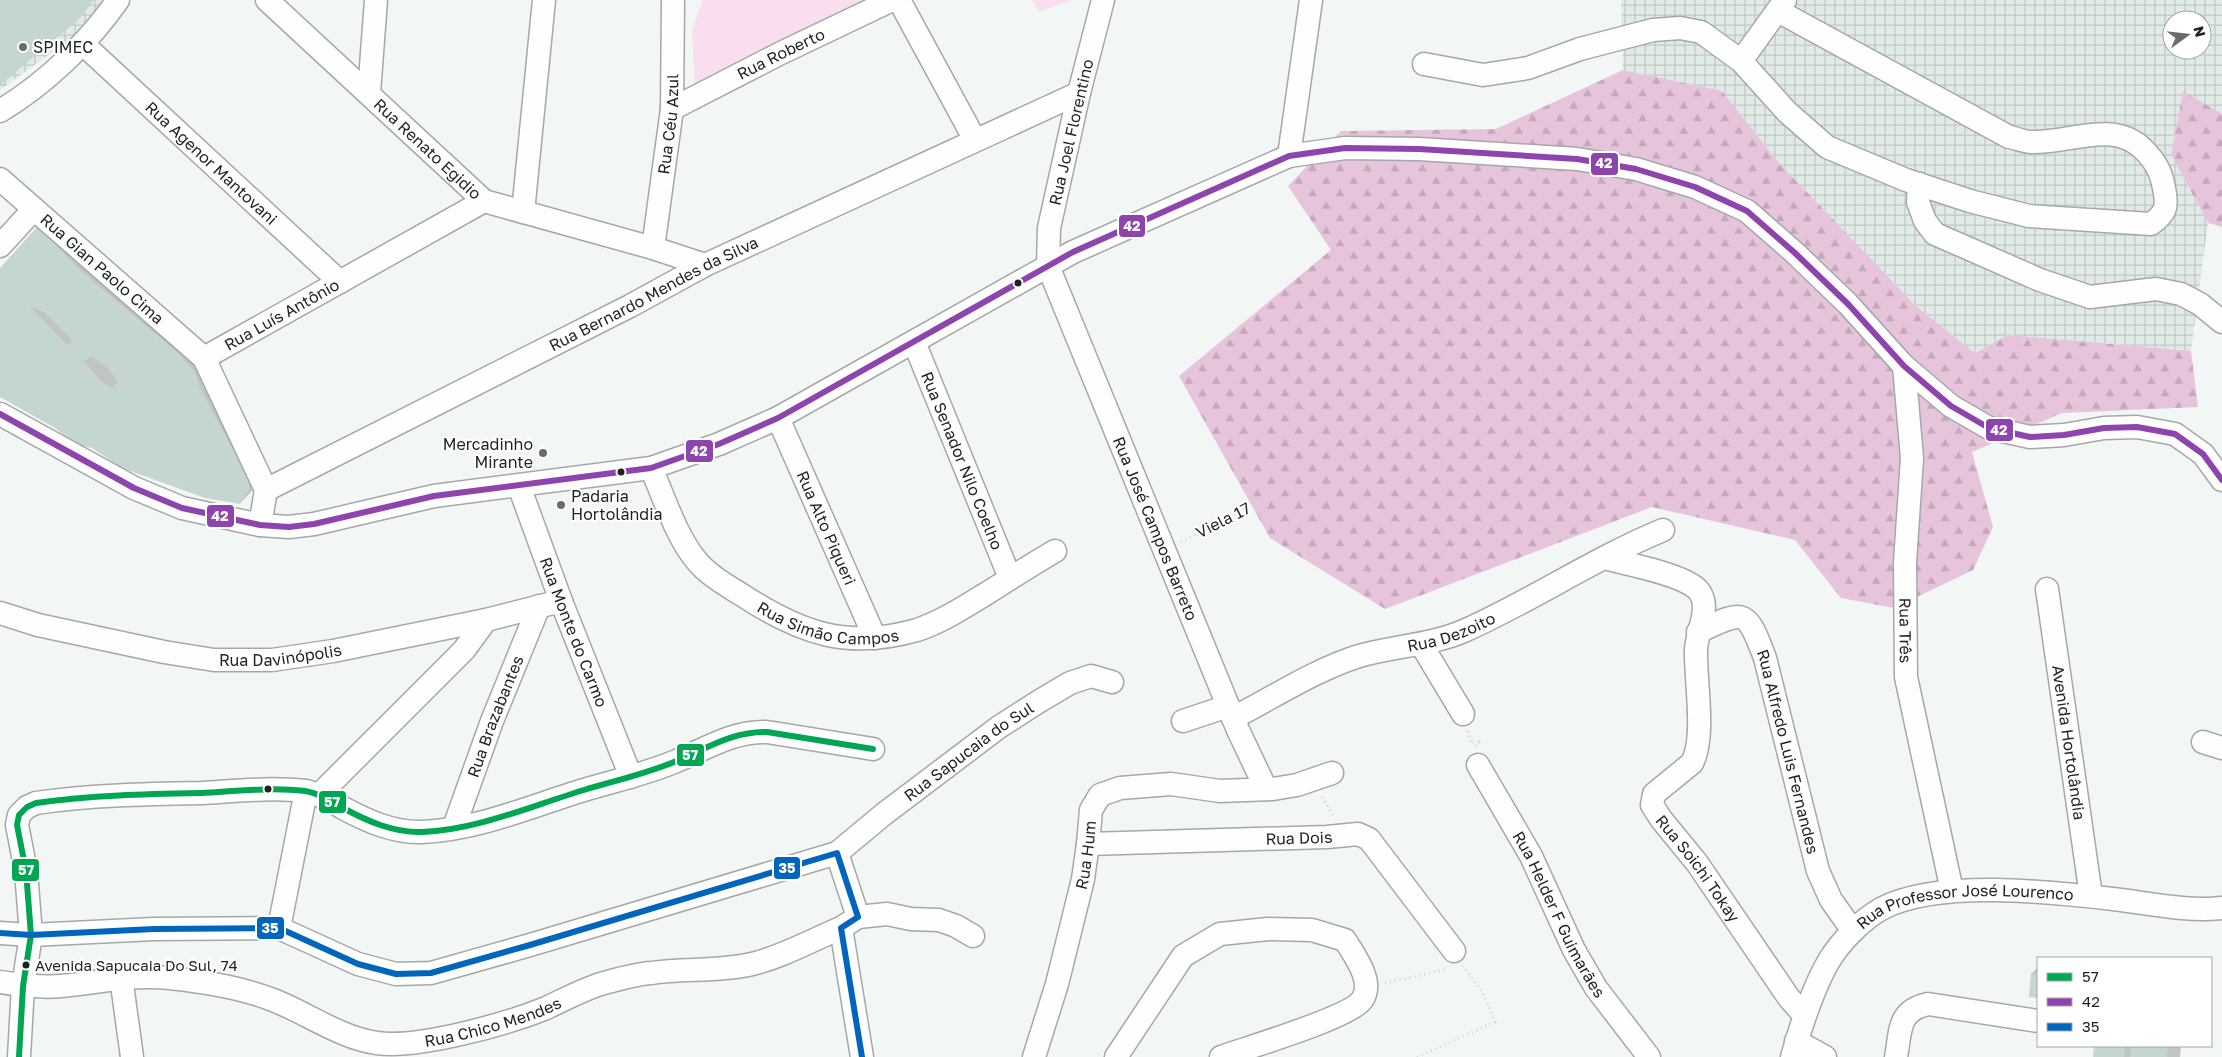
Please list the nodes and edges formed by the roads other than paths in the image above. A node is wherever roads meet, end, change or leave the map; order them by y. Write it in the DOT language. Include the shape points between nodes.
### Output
graph roads {
  1 [pos="118,0"];
  2 [pos="267,0"];
  3 [pos="376,0"];
  4 [pos="544,0"];
  5 [pos="673,0"];
  6 [pos="892,0"];
  7 [pos="900,0"];
  8 [pos="1103,0"];
  9 [pos="1312,0"];
  10 [pos="1782,5"];
  11 [pos="82,44"];
  12 [pos="1740,61"];
  13 [pos="1424,64"];
  14 [pos="369,93"];
  15 [pos="1079,93"];
  16 [pos="672,110"];
  17 [pos="0,112"];
  18 [pos="975,140"];
  19 [pos="1289,156"];
  20 [pos="0,179"];
  21 [pos="1919,184"];
  22 [pos="484,201"];
  23 [pos="33,210"];
  24 [pos="523,212"];
  25 [pos="0,246"];
  26 [pos="653,248"];
  27 [pos="705,266"];
  28 [pos="1048,266"];
  29 [pos="340,282"];
  30 [pos="2222,322"];
  31 [pos="914,342"];
  32 [pos="204,358"];
  33 [pos="1904,366"];
  34 [pos="0,414"];
  35 [pos="778,418"];
  36 [pos="651,468"];
  37 [pos="2222,480"];
  38 [pos="519,486"];
  39 [pos="266,490"];
  40 [pos="260,525"];
  41 [pos="1663,530"];
  42 [pos="1055,551"];
  43 [pos="1604,558"];
  44 [pos="1010,578"];
  45 [pos="2047,590"];
  46 [pos="561,601"];
  47 [pos="539,606"];
  48 [pos="0,613"];
  49 [pos="486,620"];
  50 [pos="1698,632"];
  51 [pos="876,638"];
  52 [pos="1421,644"];
  53 [pos="1112,682"];
  54 [pos="1230,712"];
  55 [pos="1463,714"];
  56 [pos="1184,721"];
  57 [pos="873,749"];
  58 [pos="1476,755"];
  59 [pos="632,776"];
  60 [pos="1323,777"];
  61 [pos="1266,789"];
  62 [pos="312,793"];
  63 [pos="454,827"];
  64 [pos="1088,844"];
  65 [pos="836,853"];
  66 [pos="1952,891"];
  67 [pos="2091,896"];
  68 [pos="2222,908"];
  69 [pos="850,922"];
  70 [pos="279,928"];
  71 [pos="1853,931"];
  72 [pos="0,933"];
  73 [pos="31,935"];
  74 [pos="973,936"];
  75 [pos="1458,958"];
  76 [pos="121,977"];
  77 [pos="0,982"];
  78 [pos="23,986"];
  79 [pos="1804,1015"];
  80 [pos="2037,1021"];
  81 [pos="1794,1049"];
  82 [pos="19,1057"];
  83 [pos="132,1057"];
  84 [pos="862,1057"];
  85 [pos="1034,1057"];
  86 [pos="1116,1057"];
  87 [pos="1221,1057"];
  88 [pos="1649,1057"];
  89 [pos="1825,1057"];
  90 [pos="1896,1057"];
  1 -- 11 [label="street"];
  2 -- 14 [label="street, Rua Renato Egidio"];
  3 -- 14 [label="street"];
  4 -- 24 [label="street"];
  5 -- 16 [label="street, Rua Céu Azul"];
  6 -- 16 [label="street, Rua Roberto"];
  7 -- 18 [label="street"];
  8 -- 15 [label="street, Rua Joel Florentino"];
  9 -- 19 [label="street"];
  10 -- 12 [label="street"];
  10 -- 21 [label="street" via="2009,137 2030,142 2116,134 2137,144 2155,161 2167,200 2163,215 2151,224 2029,216"];
  11 -- 17 [label="street" via="43,80"];
  11 -- 29 [label="street, Rua Agenor Mantovani"];
  12 -- 13 [label="street" via="1701,32 1680,28 1653,30 1580,49 1528,68 1483,75"];
  12 -- 21 [label="street" via="1787,112 1827,147"];
  14 -- 22 [label="street, Rua Renato Egidio"];
  15 -- 18 [label="street, Rua Bernardo Mendes da Silva"];
  15 -- 28 [label="street, Rua Joel Florentino" via="1049,228"];
  16 -- 26 [label="street, Rua Céu Azul"];
  18 -- 27 [label="street, Rua Bernardo Mendes da Silva"];
  19 -- 28 [label="street"];
  19 -- 33 [label="street" via="1345,148 1419,149 1577,159 1636,169 1695,187 1747,211 1795,252"];
  20 -- 23 [label="street, Rua Gian Paolo Cima"];
  21 -- 30 [label="street" via="1918,202 1925,222 1935,234 2040,280 2090,297 2156,289 2181,294"];
  22 -- 24 [label="street, Rua Renato Egidio"];
  22 -- 29 [label="street, Rua Luís Antônio"];
  23 -- 25 [label="street"];
  23 -- 32 [label="street, Rua Gian Paolo Cima"];
  24 -- 26 [label="street, Rua Renato Egidio"];
  26 -- 27 [label="street, Rua Renato Egidio"];
  27 -- 39 [label="street, Rua Bernardo Mendes da Silva"];
  28 -- 31 [label="street"];
  28 -- 54 [label="street, Rua José Campos Barreto"];
  29 -- 32 [label="street, Rua Luís Antônio"];
  31 -- 35 [label="street"];
  31 -- 44 [label="street, Rua Senador Nilo Coelho"];
  32 -- 39 [label="street, Rua Luís Antônio"];
  33 -- 37 [label="street" via="1951,406 1989,428 2030,437 2104,428 2136,428 2175,434 2203,454"];
  33 -- 66 [label="street, Rua Três" via="1912,458 1905,563 1906,677"];
  34 -- 40 [label="street" via="134,488 182,508"];
  35 -- 36 [label="street" via="719,444"];
  35 -- 51 [label="street, Rua Alto Piqueri"];
  36 -- 38 [label="street"];
  36 -- 51 [label="street, Rua Simão Campos" via="677,529 696,560 716,578 773,615 817,634"];
  38 -- 40 [label="street" via="434,496 314,524"];
  38 -- 46 [label="street, Rua Monte do Carmo"];
  39 -- 40 [label="street"];
  41 -- 43 [label="street, Rua Dezoito"];
  42 -- 44 [label="street, Rua Simão Campos"];
  43 -- 50 [label="street, Rua Soichi Tokay" via="1653,569 1694,588 1702,596 1704,607"];
  43 -- 52 [label="street, Rua Dezoito" via="1465,631"];
  44 -- 51 [label="street, Rua Simão Campos" via="950,616 917,630"];
  45 -- 67 [label="street, Avenida Hortolândia"];
  46 -- 47 [label="street, Rua Davinópolis"];
  46 -- 59 [label="street, Rua Monte do Carmo"];
  47 -- 49 [label="street, Rua Davinópolis"];
  47 -- 63 [label="street, Rua Brazabantes" via="489,729"];
  48 -- 49 [label="street, Rua Davinópolis" via="38,625 214,660 272,660 334,651"];
  49 -- 62 [label="street" via="464,650"];
  50 -- 71 [label="street, Rua Alfredo Luis Fernandes" via="1740,616 1752,627 1765,658 1818,871 1832,900"];
  50 -- 79 [label="street, Rua Soichi Tokay" via="1695,756 1687,767 1654,794 1652,805"];
  52 -- 54 [label="street, Rua Dezoito" via="1388,649 1343,662"];
  52 -- 55 [label="street"];
  53 -- 65 [label="street, Rua Sapucaia do Sul" via="1091,676 1070,683 1038,702 999,728"];
  54 -- 56 [label="street, Rua Dezoito"];
  54 -- 61 [label="street, Rua José Campos Barreto"];
  57 -- 59 [label="street" via="751,731"];
  58 -- 88 [label="street, Rua Helder F Guimarães" via="1531,856 1574,950 1596,988"];
  59 -- 63 [label="street" via="504,816"];
  60 -- 61 [label="street, Rua Hum" via="1297,786"];
  61 -- 64 [label="street, Rua Hum" via="1220,790 1171,784 1120,788 1100,795 1091,810"];
  62 -- 63 [label="street" via="360,817 399,831 422,832"];
  62 -- 70 [label="street"];
  62 -- 73 [label="street" via="266,790 110,796 36,803 19,815 17,825 26,871"];
  64 -- 75 [label="street, Rua Dois" via="1358,834 1369,839"];
  64 -- 85 [label="street, Rua Hum" via="1070,933"];
  65 -- 69 [label="street"];
  65 -- 70 [label="street" via="431,972 396,974 358,964"];
  66 -- 67 [label="street, Rua Professor José Lourenco" via="2025,891"];
  66 -- 71 [label="street, Rua Professor José Lourenco" via="1917,896 1881,909"];
  67 -- 68 [label="street, Rua Professor José Lourenco" via="2178,907"];
  69 -- 74 [label="street, Rua Chico Mendes" via="887,914 939,920"];
  69 -- 76 [label="street, Rua Chico Mendes" via="753,964 650,973 603,983 544,1009 506,1021 407,1044 364,1041 248,991 173,978"];
  69 -- 84 [label="street"];
  70 -- 73 [label="street" via="154,929"];
  71 -- 79 [label="street, Rua Professor José Lourenco" via="1830,959"];
  72 -- 73 [label="street"];
  73 -- 78 [label="street"];
  76 -- 78 [label="street, Rua Chico Mendes" via="60,987"];
  76 -- 83 [label="street"];
  77 -- 78 [label="street, Rua Chico Mendes"];
  78 -- 82 [label="street"];
  79 -- 81 [label="street, Rua Professor José Lourenco"];
  80 -- 90 [label="street" via="1928,1004 1916,1007 1907,1013 1903,1021"];
  81 -- 89 [label="street"];
  86 -- 87 [label="street" via="1182,956 1220,934 1268,929 1312,930 1346,940 1364,979 1362,999 1349,1010"];
}
